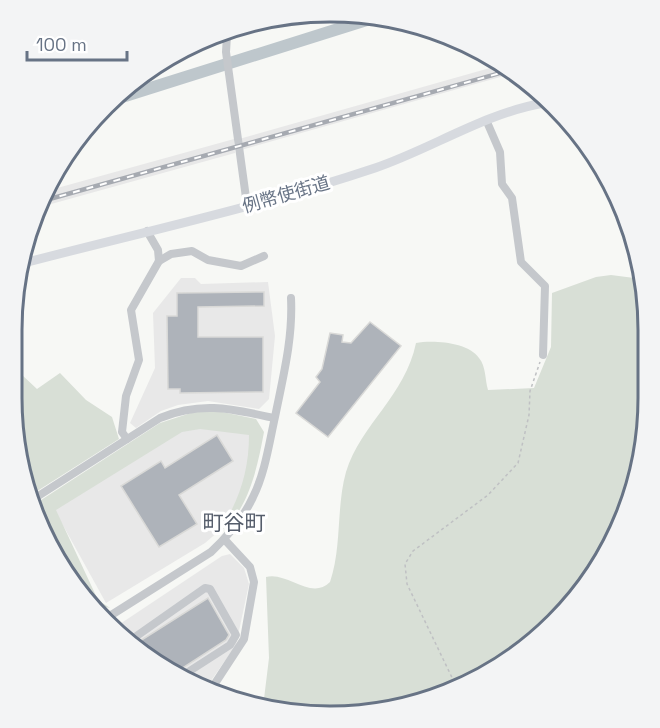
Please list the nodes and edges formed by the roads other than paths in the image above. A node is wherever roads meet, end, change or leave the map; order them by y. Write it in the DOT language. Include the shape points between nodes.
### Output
graph roads {
  1 [pos="227,40"];
  2 [pos="539,105"];
  3 [pos="486,122"];
  4 [pos="247,205"];
  5 [pos="147,231"];
  6 [pos="264,256"];
  7 [pos="30,261"];
  8 [pos="159,261"];
  9 [pos="291,298"];
  10 [pos="543,355"];
  11 [pos="274,418"];
  12 [pos="127,439"];
  13 [pos="39,496"];
  14 [pos="225,540"];
  15 [pos="112,614"];
  16 [pos="136,636"];
  17 [pos="189,671"];
  18 [pos="215,683"];
  1 -- 4 [label="street"];
  2 -- 3 [label="main road, 例幣使街道"];
  3 -- 4 [label="main road, 例幣使街道" via="376,168"];
  3 -- 10 [label="street" via="500,152 502,184 512,198 521,262 545,286"];
  4 -- 5 [label="main road, 例幣使街道"];
  5 -- 7 [label="main road, 例幣使街道"];
  5 -- 8 [label="street" via="158,250"];
  6 -- 8 [label="street" via="241,266 208,260 192,251 171,254"];
  8 -- 12 [label="street" via="131,310 139,360 126,396 122,432"];
  9 -- 11 [label="street" via="292,324"];
  11 -- 12 [label="street" via="196,407 160,418"];
  11 -- 14 [label="street" via="254,496"];
  12 -- 13 [label="street"];
  14 -- 15 [label="street"];
  14 -- 18 [label="street" via="250,567 254,582 244,639"];
  16 -- 17 [label="street" via="205,588 210,589 236,635 230,645"];
}
